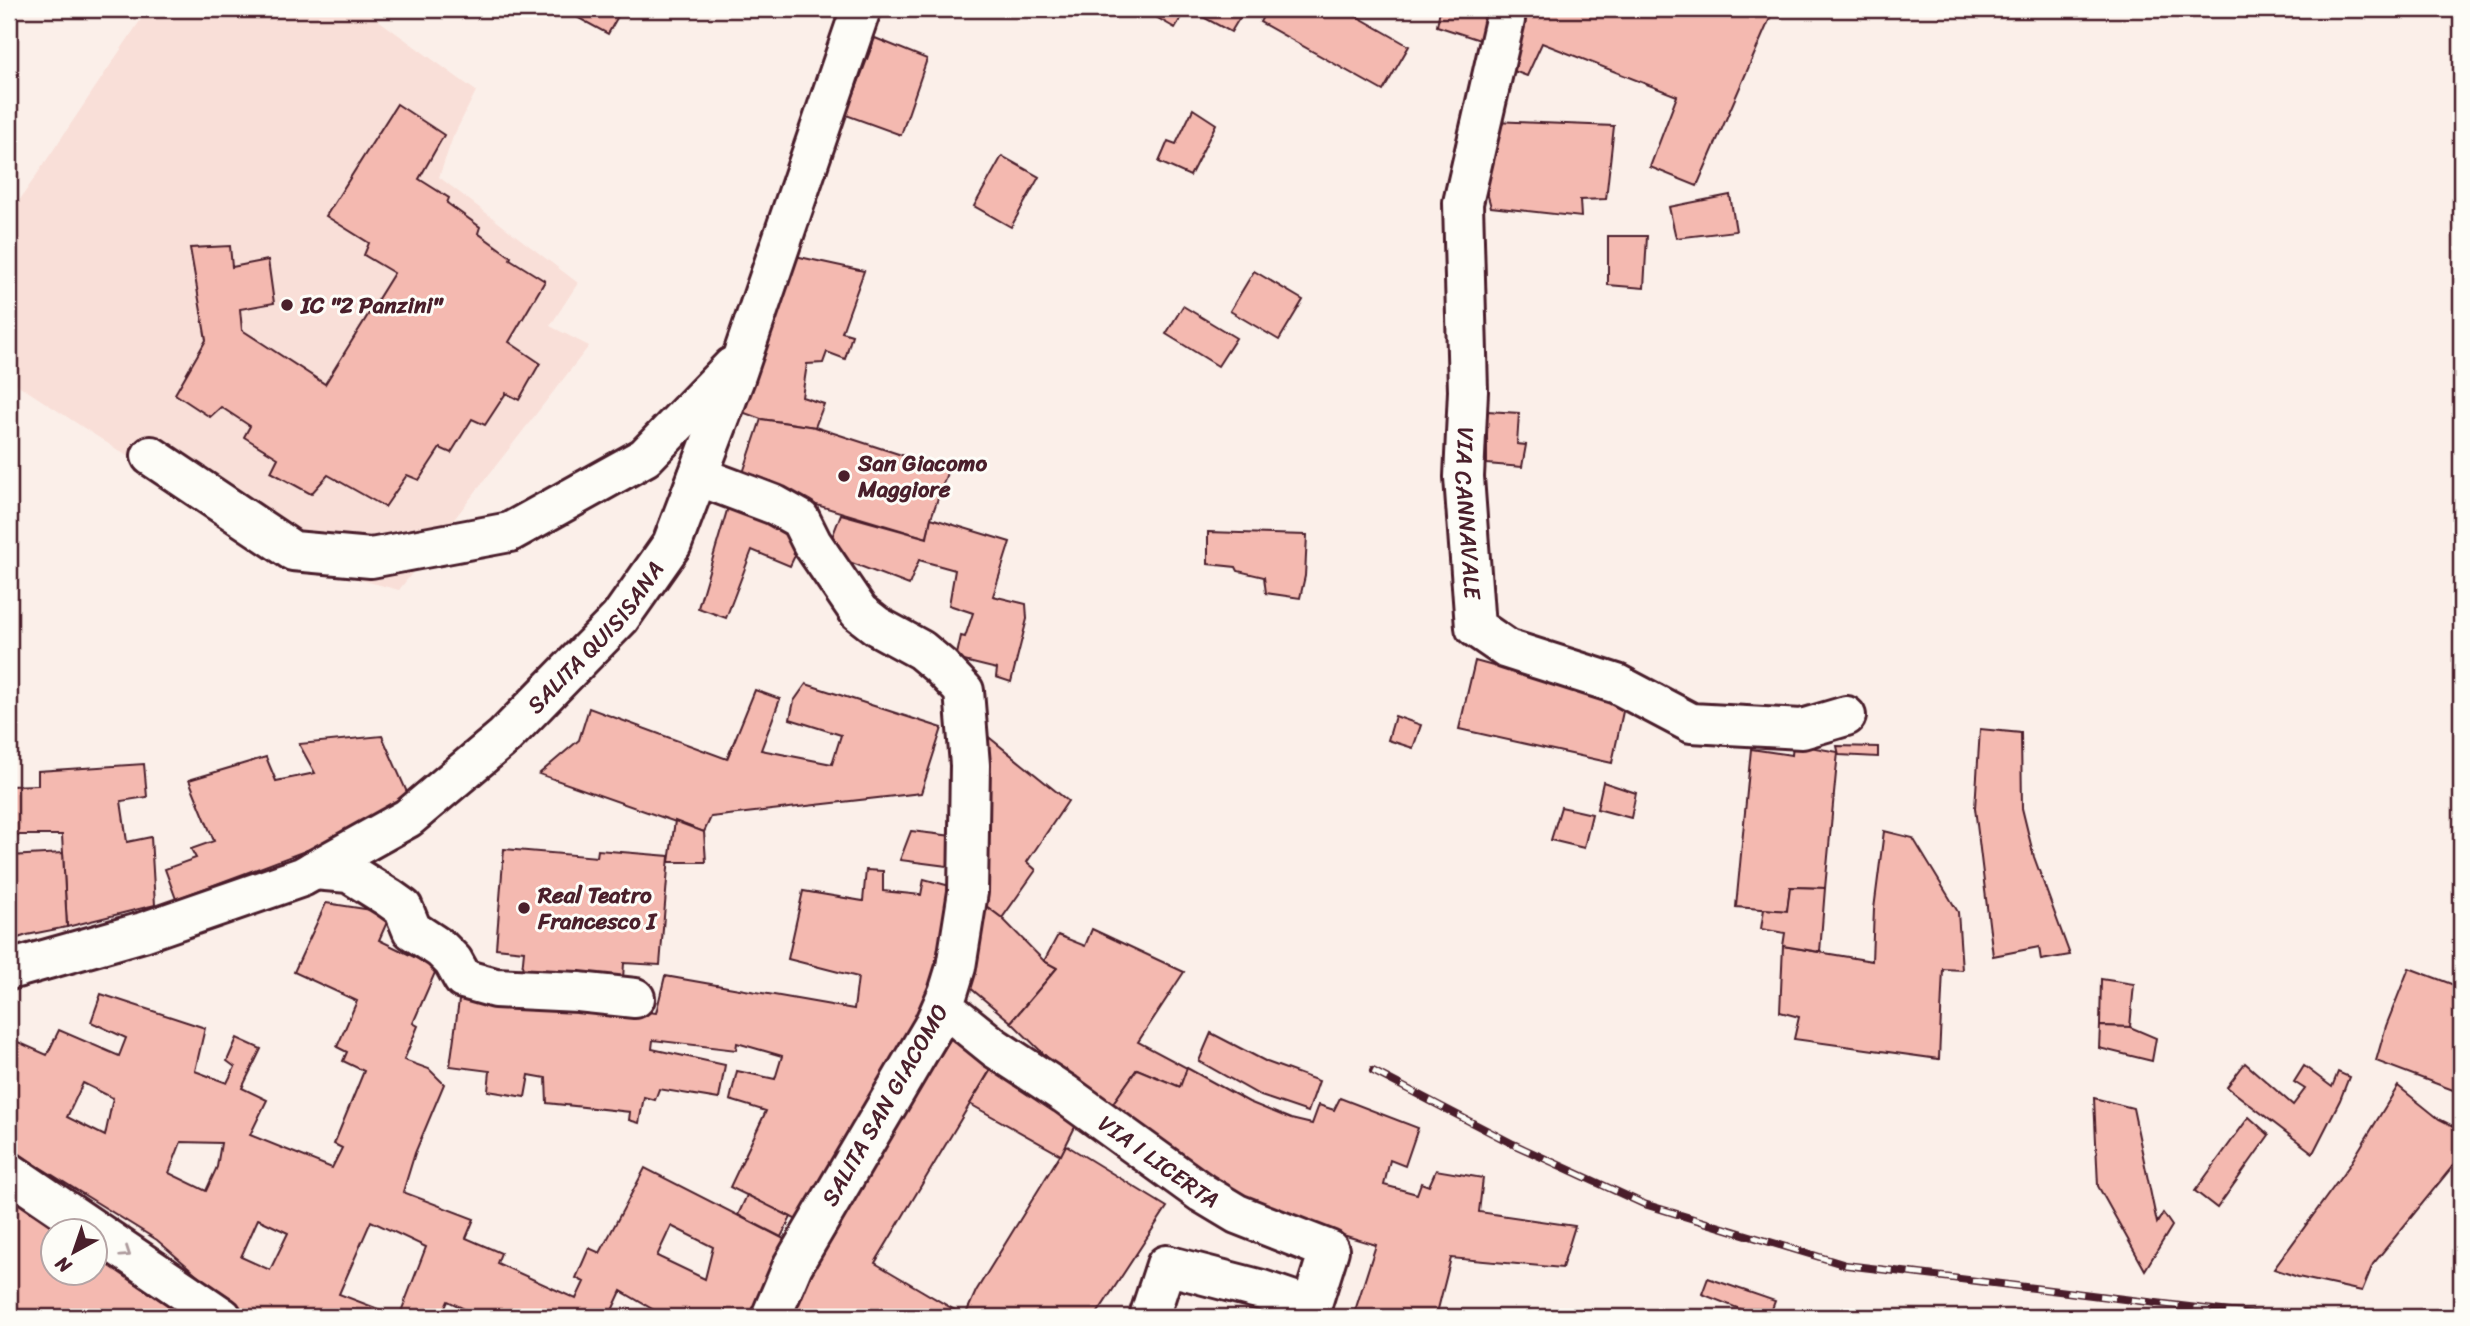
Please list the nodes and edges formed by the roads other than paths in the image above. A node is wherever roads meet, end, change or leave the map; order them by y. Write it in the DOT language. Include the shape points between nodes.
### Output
graph roads {
  1 [pos="861,9"];
  2 [pos="1505,9"];
  3 [pos="743,355"];
  4 [pos="151,456"];
  5 [pos="698,476"];
  6 [pos="1846,716"];
  7 [pos="332,871"];
  8 [pos="9,970"];
  9 [pos="635,998"];
  10 [pos="945,1000"];
  11 [pos="9,1172"];
  12 [pos="1310,1312"];
  13 [pos="222,1317"];
  14 [pos="771,1317"];
  15 [pos="1149,1317"];
  1 -- 3 [label="street, SALITA QUISISANA"];
  2 -- 6 [label="street, VIA CANNAVALE" via="1462,203 1468,391 1464,477 1475,627 1507,649 1617,684 1690,723 1802,729"];
  3 -- 4 [label="street" via="645,457 510,532 370,558 293,551"];
  3 -- 5 [label="street, SALITA QUISISANA"];
  5 -- 7 [label="street, SALITA QUISISANA" via="672,544 620,618 504,737 408,818"];
  5 -- 10 [label="street, SALITA SAN GIACOMO" via="800,519 859,611 921,650 964,691 970,765 968,892 956,967"];
  7 -- 8 [label="street, SALITA QUISISANA"];
  7 -- 9 [label="street" via="403,908 412,930 441,949 463,979 495,988"];
  10 -- 12 [label="street, VIA I LICERTA" via="995,1048 1202,1193 1237,1214 1329,1250"];
  10 -- 14 [label="street, SALITA SAN GIACOMO" via="793,1265"];
  11 -- 13 [label="street, one-way"];
  12 -- 15 [label="street" via="1262,1290 1166,1265"];
}
